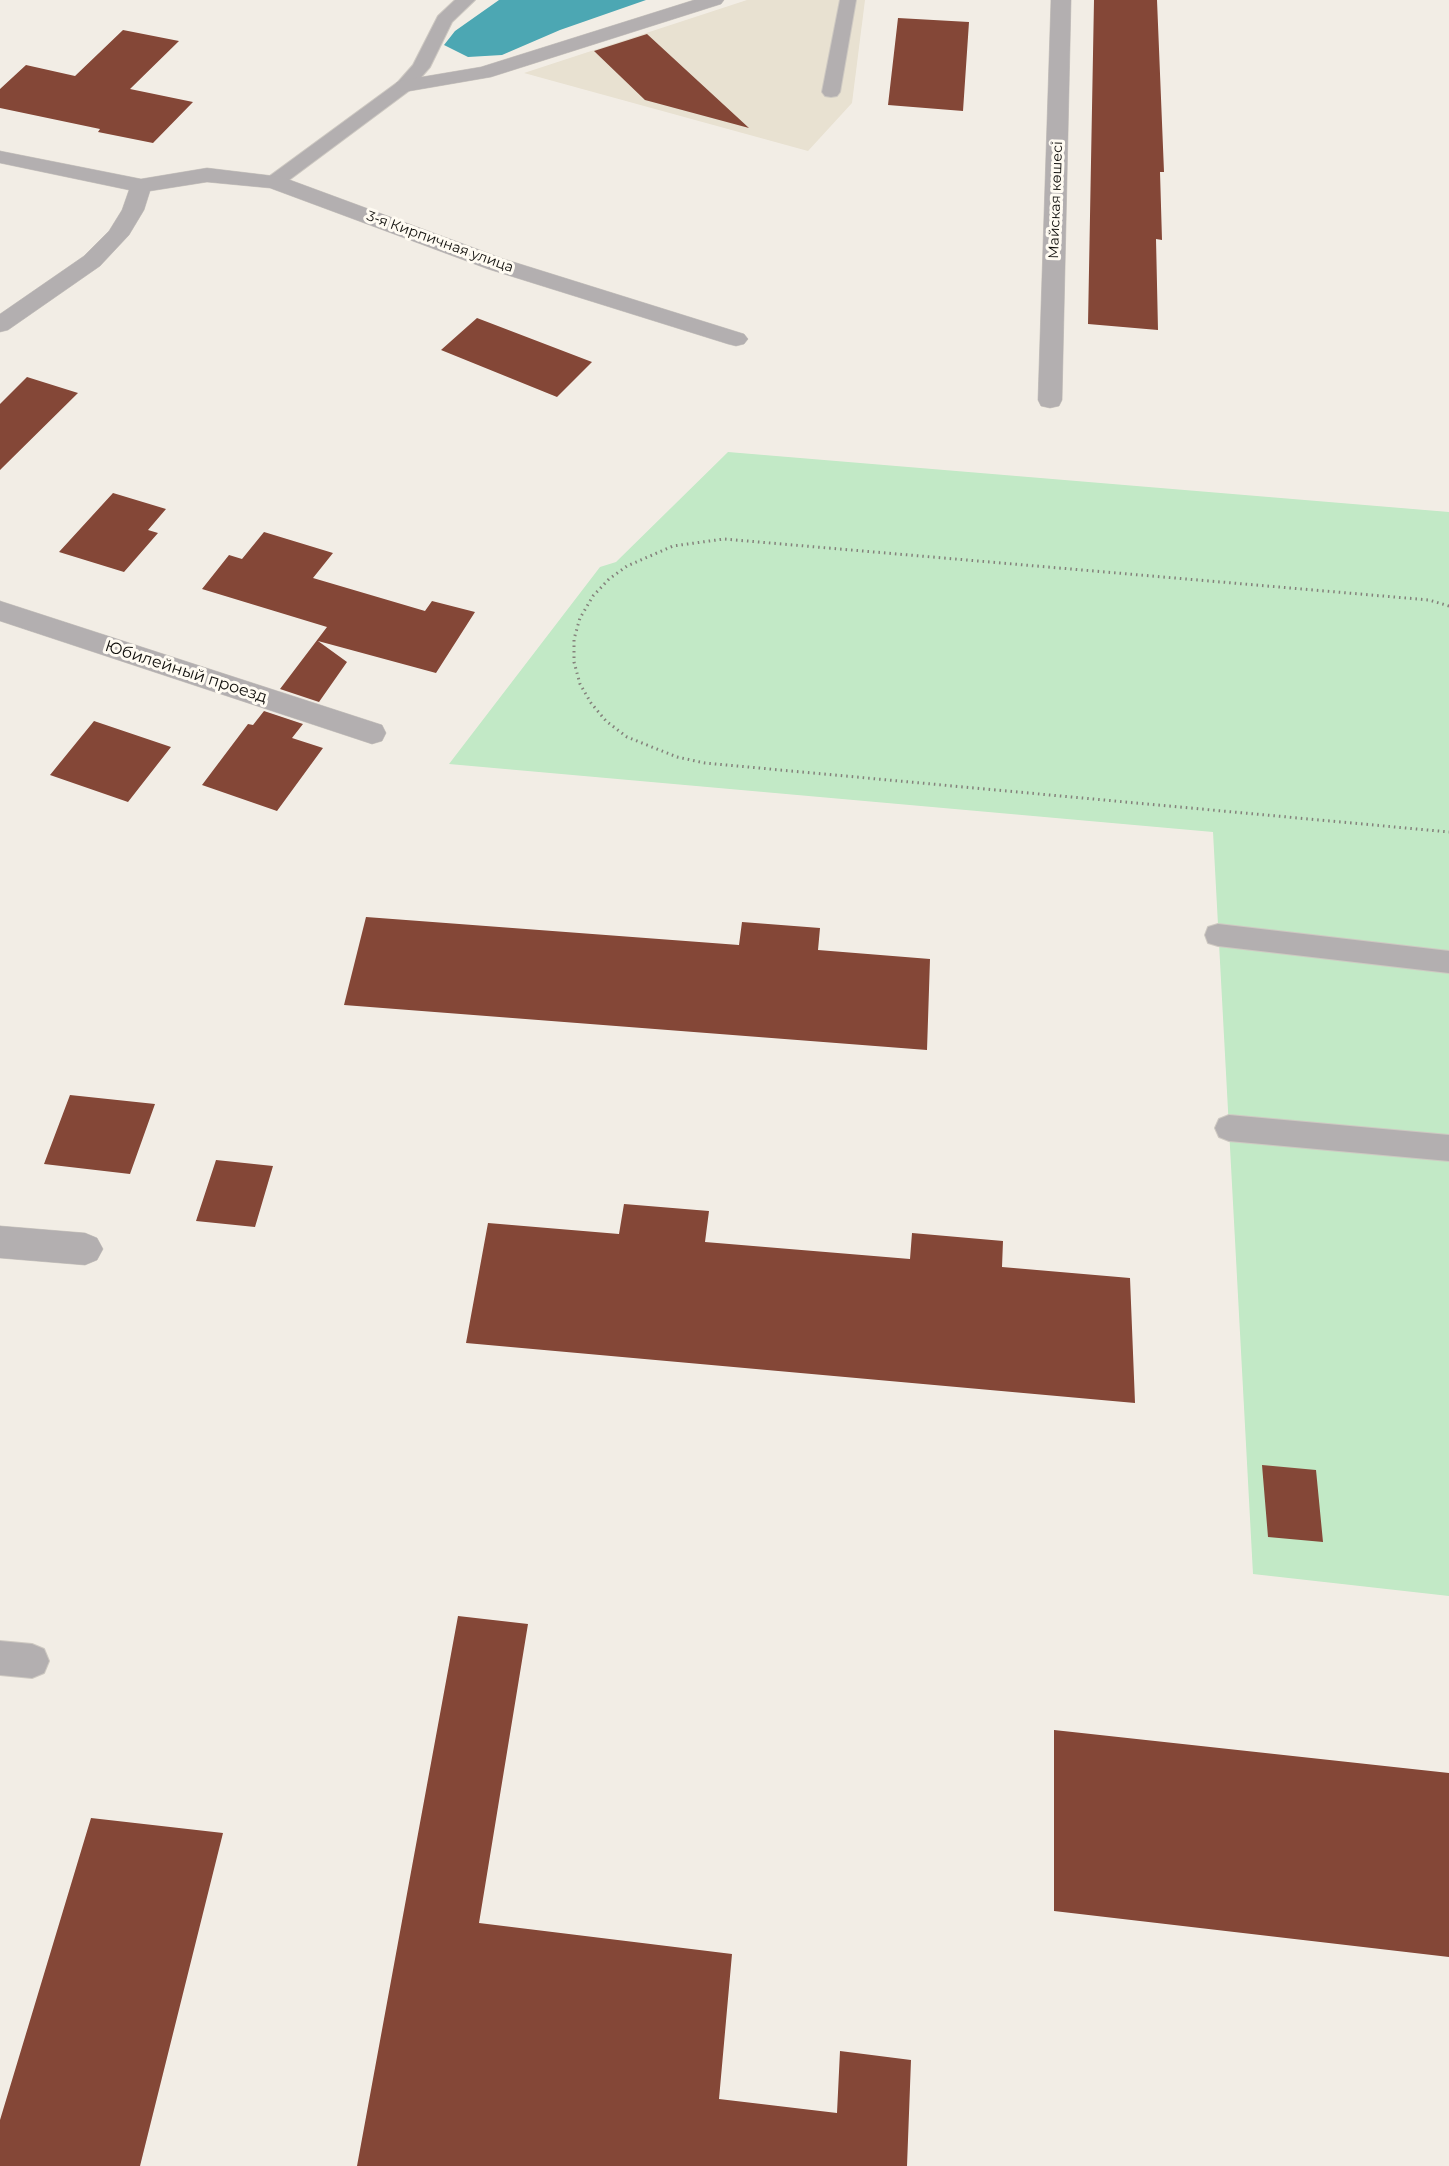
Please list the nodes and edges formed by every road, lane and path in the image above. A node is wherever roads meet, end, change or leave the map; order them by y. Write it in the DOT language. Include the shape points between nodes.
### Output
graph roads {
  1 [pos="467,0"];
  2 [pos="714,0"];
  3 [pos="848,0"];
  4 [pos="1061,0"];
  5 [pos="404,86"];
  6 [pos="831,92"];
  7 [pos="0,157"];
  8 [pos="274,182"];
  9 [pos="141,186"];
  10 [pos="0,325"];
  11 [pos="736,339"];
  12 [pos="1050,400"];
  13 [pos="1449,606"];
  14 [pos="0,611"];
  15 [pos="372,733"];
  16 [pos="1449,832"];
  17 [pos="1218,935"];
  18 [pos="1449,962"];
  19 [pos="1229,1128"];
  20 [pos="1449,1148"];
  21 [pos="0,1242"];
  22 [pos="85,1250"];
  1 -- 5 [label="lane" via="444,20 421,67"];
  2 -- 5 [label="street" via="484,74"];
  3 -- 6 [label="lane"];
  4 -- 12 [label="street, Майская көшесі"];
  5 -- 8 [label="lane"];
  7 -- 9 [label="street, 3-я Кирпичная улица"];
  8 -- 9 [label="street, 3-я Кирпичная улица" via="207,175"];
  8 -- 11 [label="street, 3-я Кирпичная улица" via="496,264"];
  9 -- 10 [label="street" via="118,235 92,261"];
  13 -- 16 [label="path" via="1429,600 724,539 665,549 627,566 593,596 574,639 574,662 580,684 606,721 650,748 677,758"];
  14 -- 15 [label="street, Юбилейный проезд"];
  17 -- 18 [label="lane"];
  19 -- 20 [label="lane"];
  21 -- 22 [label="street"];
}
